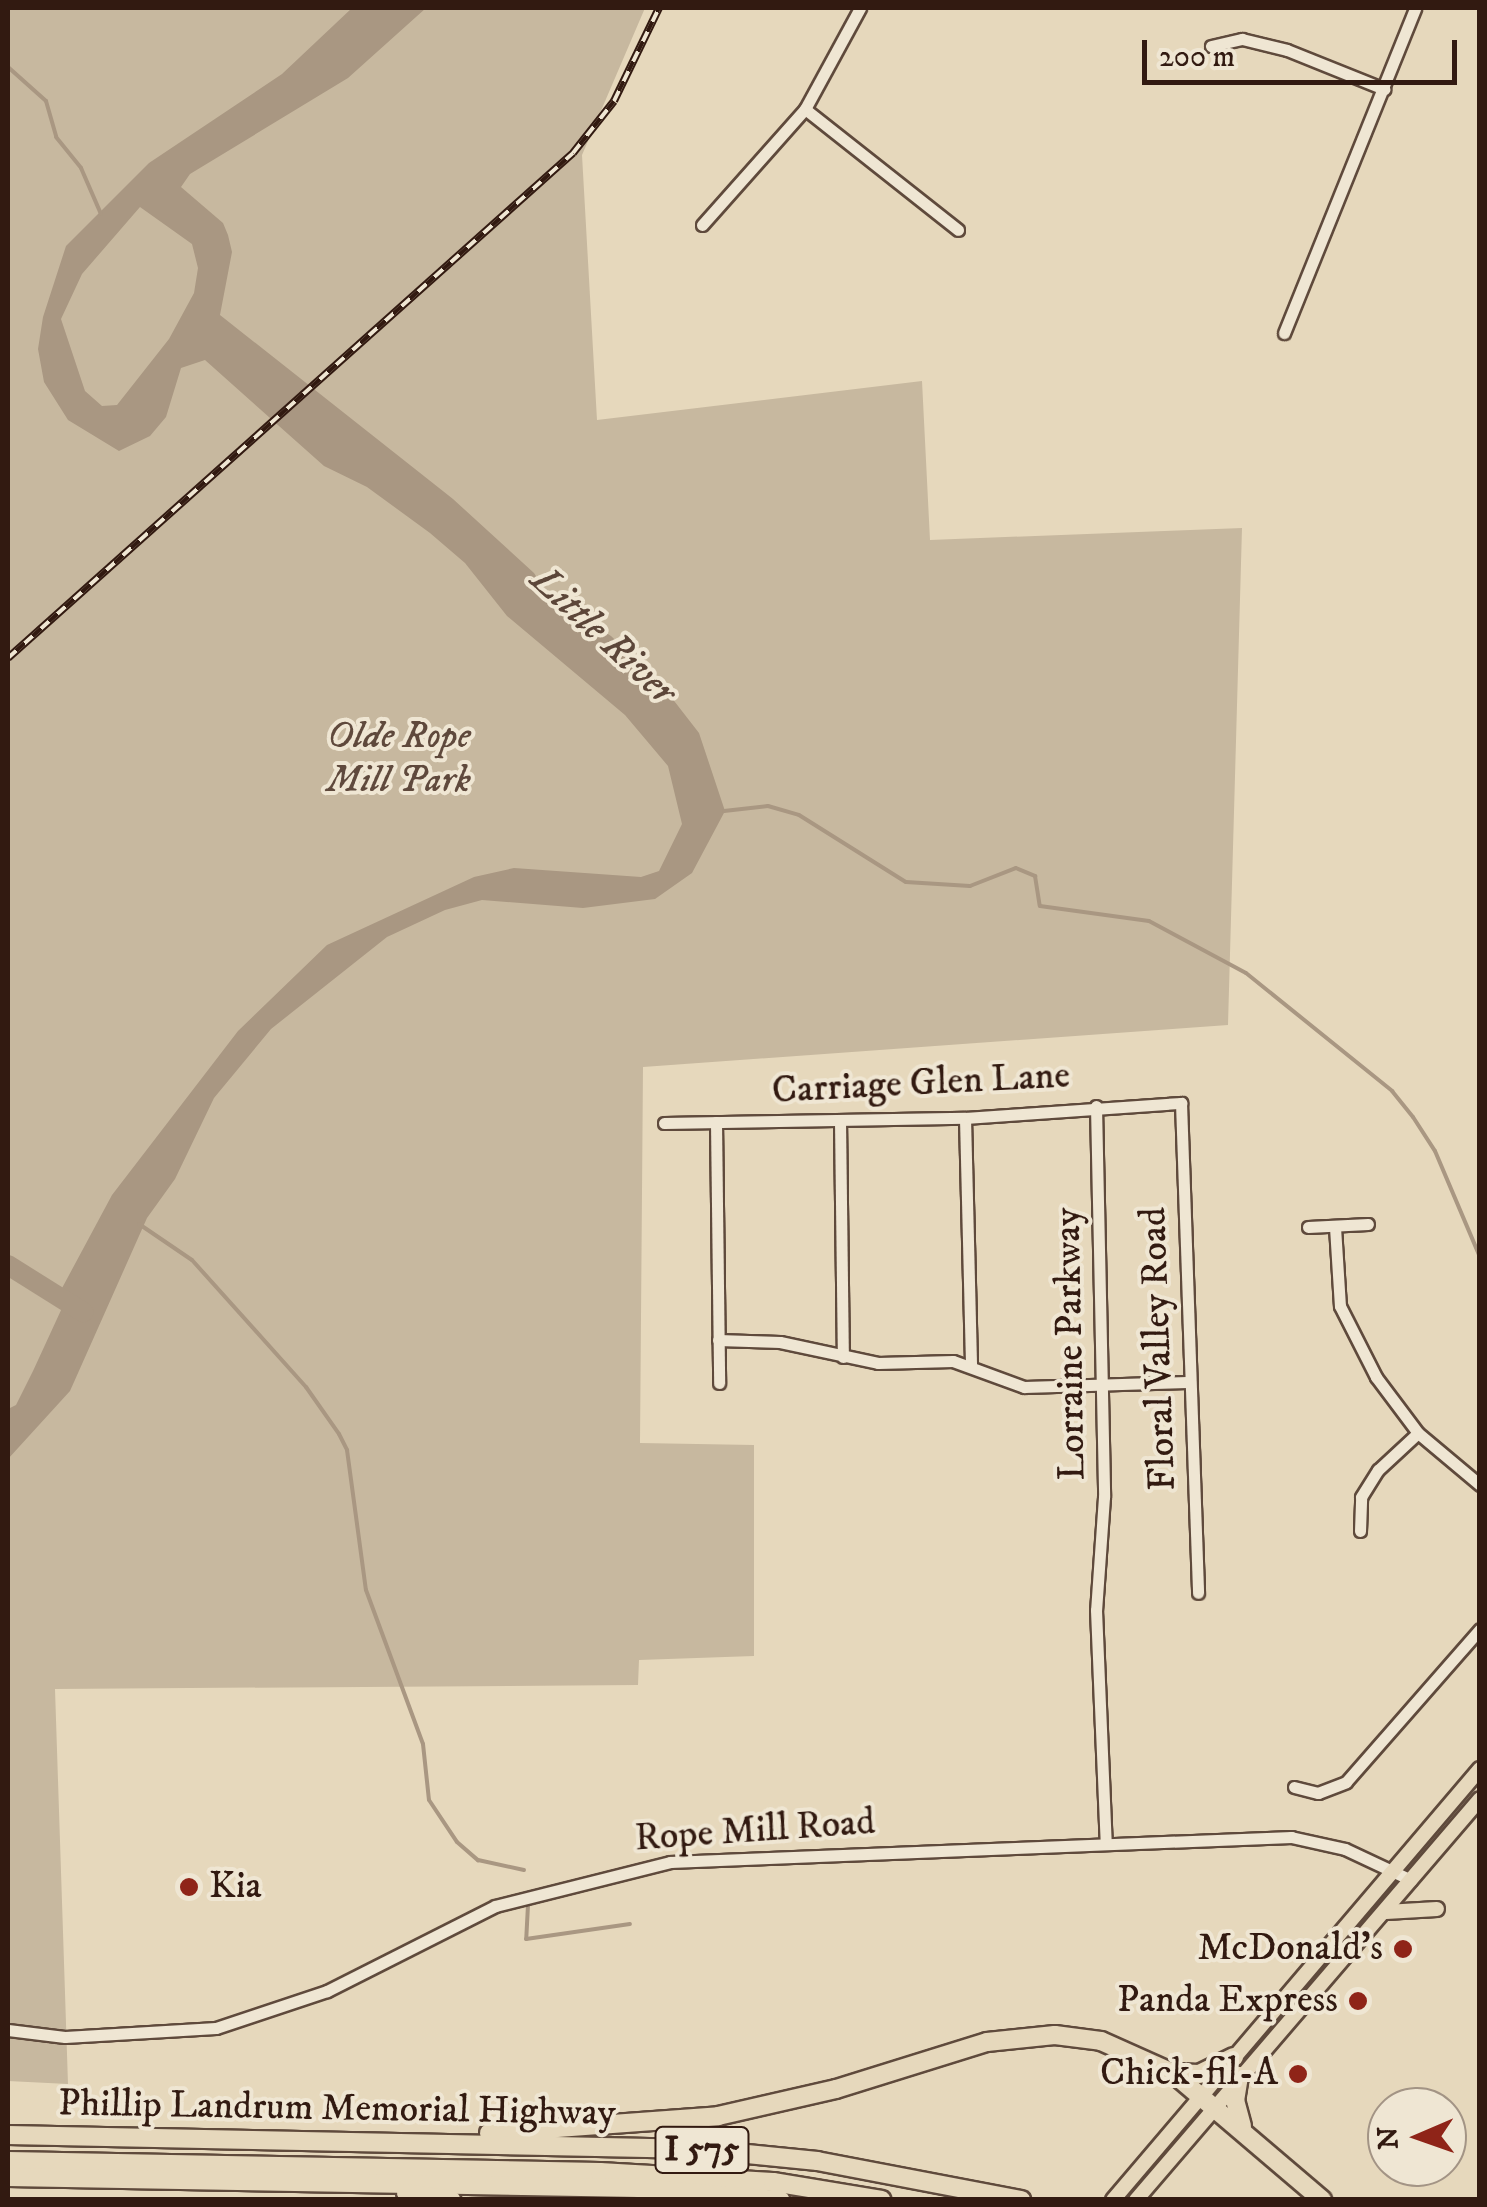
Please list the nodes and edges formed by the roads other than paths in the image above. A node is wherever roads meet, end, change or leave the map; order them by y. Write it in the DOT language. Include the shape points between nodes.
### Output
graph roads {
  1 [pos="860,8"];
  2 [pos="1415,8"];
  3 [pos="1210,46"];
  4 [pos="1384,90"];
  5 [pos="805,109"];
  6 [pos="702,225"];
  7 [pos="958,230"];
  8 [pos="1284,333"];
  9 [pos="1181,1102"];
  10 [pos="1096,1106"];
  11 [pos="964,1118"];
  12 [pos="840,1120"];
  13 [pos="716,1122"];
  14 [pos="664,1123"];
  15 [pos="1368,1224"];
  16 [pos="1308,1227"];
  17 [pos="1335,1227"];
  18 [pos="718,1340"];
  19 [pos="843,1357"];
  20 [pos="971,1365"];
  21 [pos="1187,1382"];
  22 [pos="719,1383"];
  23 [pos="1100,1386"];
  24 [pos="1418,1434"];
  25 [pos="1480,1485"];
  26 [pos="1360,1531"];
  27 [pos="1198,1593"];
  28 [pos="1480,1629"];
  29 [pos="1480,1770"];
  30 [pos="1294,1787"];
  31 [pos="1480,1799"];
  32 [pos="1106,1844"];
  33 [pos="1395,1872"];
  34 [pos="1411,1880"];
  35 [pos="1437,1908"];
  36 [pos="1385,1912"];
  37 [pos="8,2030"];
  38 [pos="1236,2067"];
  39 [pos="1173,2072"];
  40 [pos="1208,2100"];
  41 [pos="1242,2127"];
  42 [pos="8,2135"];
  43 [pos="378,2142"];
  44 [pos="8,2161"];
  45 [pos="8,2176"];
  46 [pos="337,2182"];
  47 [pos="1115,2197"];
  48 [pos="451,2200"];
  49 [pos="780,2200"];
  50 [pos="882,2200"];
  51 [pos="1021,2200"];
  52 [pos="1136,2200"];
  53 [pos="1322,2200"];
  1 -- 5 [label="street"];
  2 -- 4 [label="street"];
  3 -- 4 [label="street" via="1242,39 1287,50"];
  4 -- 8 [label="street"];
  5 -- 6 [label="street"];
  5 -- 7 [label="street"];
  9 -- 10 [label="street, Carriage Glen Lane"];
  9 -- 21 [label="street, Floral Valley Road"];
  10 -- 11 [label="street, Carriage Glen Lane"];
  10 -- 23 [label="street, Lorraine Parkway"];
  11 -- 12 [label="street, Carriage Glen Lane"];
  11 -- 20 [label="street"];
  12 -- 13 [label="street, Carriage Glen Lane"];
  12 -- 19 [label="street"];
  13 -- 14 [label="street, Carriage Glen Lane"];
  13 -- 18 [label="street"];
  15 -- 17 [label="street"];
  16 -- 17 [label="street"];
  17 -- 24 [label="street" via="1340,1306 1376,1378"];
  18 -- 19 [label="street" via="780,1342"];
  18 -- 22 [label="street"];
  19 -- 20 [label="street"];
  20 -- 23 [label="street" via="1024,1387"];
  21 -- 23 [label="street"];
  21 -- 27 [label="street, Floral Valley Road"];
  23 -- 32 [label="street, Lorraine Parkway"];
  24 -- 25 [label="street"];
  24 -- 26 [label="street" via="1378,1470 1361,1497"];
  28 -- 30 [label="street" via="1346,1782 1318,1792"];
  29 -- 33 [label="main road"];
  31 -- 34 [label="main road"];
  32 -- 33 [label="street, Rope Mill Road" via="1292,1838 1330,1844"];
  32 -- 37 [label="street, Rope Mill Road" via="670,1862 495,1906 327,1990 216,2028 65,2037"];
  33 -- 34 [label="street, Rope Mill Road"];
  33 -- 38 [label="main road"];
  34 -- 36 [label="main road"];
  35 -- 36 [label="main road"];
  36 -- 38 [label="main road"];
  38 -- 39 [label="highway"];
  38 -- 40 [label="main road"];
  38 -- 41 [label="highway" via="1234,2100"];
  39 -- 40 [label="highway"];
  39 -- 43 [label="highway" via="1101,2041 1028,2036 718,2116"];
  40 -- 41 [label="highway"];
  40 -- 47 [label="main road"];
  40 -- 52 [label="main road"];
  41 -- 53 [label="highway"];
  42 -- 43 [label="highway, Phillip Landrum Memorial Highway / I 575"];
  43 -- 51 [label="highway, Phillip Landrum Memorial Highway / I 575" via="698,2150 816,2161"];
  44 -- 50 [label="highway" via="618,2172 773,2182"];
  45 -- 46 [label="highway, Phillip Landrum Memorial Highway / I 575"];
  46 -- 48 [label="highway"];
  46 -- 49 [label="highway, Phillip Landrum Memorial Highway / I 575" via="640,2188"];
}
